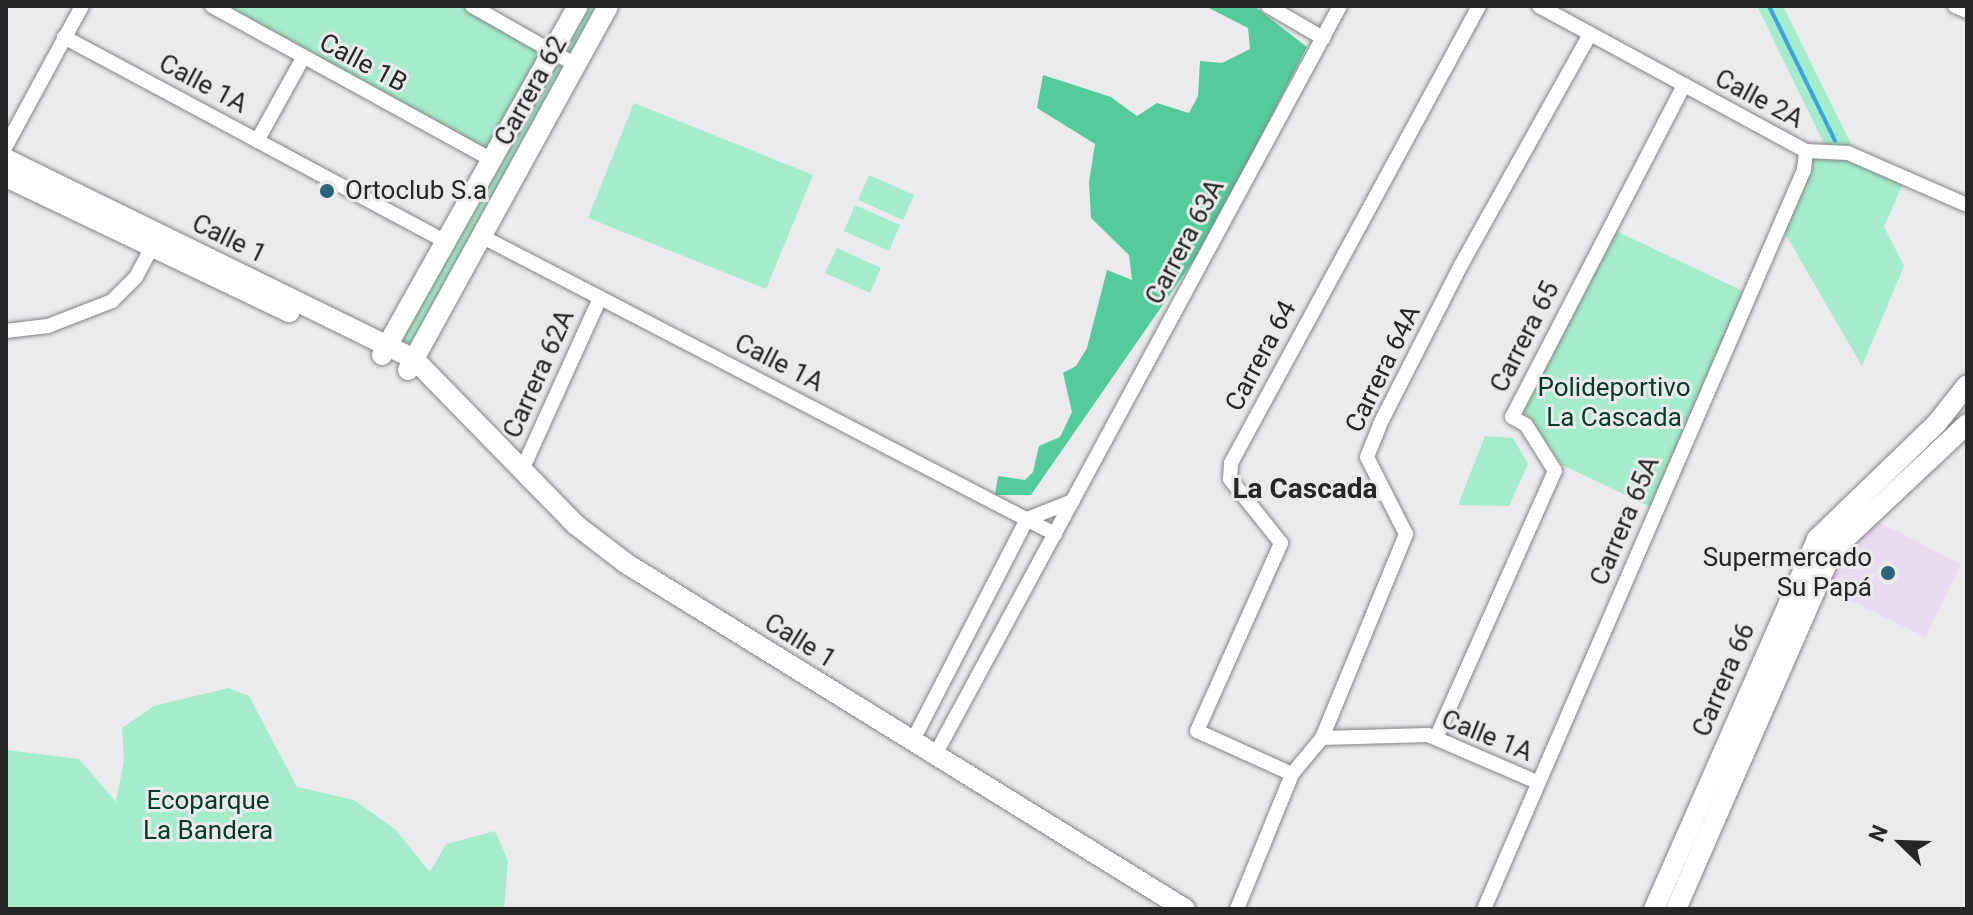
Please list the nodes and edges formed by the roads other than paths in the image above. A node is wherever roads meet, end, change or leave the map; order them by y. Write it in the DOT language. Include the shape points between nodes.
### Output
graph roads {
  1 [pos="82,6"];
  2 [pos="212,6"];
  3 [pos="472,6"];
  4 [pos="578,6"];
  5 [pos="608,6"];
  6 [pos="1268,6"];
  7 [pos="1340,6"];
  8 [pos="1479,6"];
  9 [pos="1539,6"];
  10 [pos="1955,6"];
  11 [pos="1967,11"];
  12 [pos="1590,34"];
  13 [pos="64,37"];
  14 [pos="1323,38"];
  15 [pos="553,52"];
  16 [pos="303,58"];
  17 [pos="576,65"];
  18 [pos="1684,85"];
  19 [pos="257,141"];
  20 [pos="6,146"];
  21 [pos="1806,151"];
  22 [pos="6,159"];
  23 [pos="492,160"];
  24 [pos="6,177"];
  25 [pos="1967,205"];
  26 [pos="481,236"];
  27 [pos="447,242"];
  28 [pos="152,247"];
  29 [pos="600,298"];
  30 [pos="6,331"];
  31 [pos="384,350"];
  32 [pos="415,367"];
  33 [pos="1966,390"];
  34 [pos="1967,424"];
  35 [pos="522,470"];
  36 [pos="1073,501"];
  37 [pos="1027,519"];
  38 [pos="1055,534"];
  39 [pos="1322,738"];
  40 [pos="1436,738"];
  41 [pos="913,740"];
  42 [pos="935,755"];
  43 [pos="1292,774"];
  44 [pos="1537,782"];
  45 [pos="1185,909"];
  46 [pos="1237,909"];
  47 [pos="1484,909"];
  48 [pos="1654,909"];
  49 [pos="1676,909"];
  1 -- 13 [label="street"];
  2 -- 16 [label="street, Calle 1B"];
  3 -- 15 [label="street"];
  4 -- 15 [label="main road, Carrera 62"];
  5 -- 17 [label="main road, Carrera 62"];
  6 -- 14 [label="street"];
  7 -- 14 [label="street, Carrera 63A"];
  8 -- 43 [label="street, Carrera 64" via="1231,463 1230,479 1281,543 1197,731"];
  9 -- 12 [label="street, Calle 2A"];
  10 -- 11 [label="street"];
  12 -- 18 [label="street, Calle 2A"];
  12 -- 39 [label="street, Carrera 64A" via="1461,265 1367,457 1406,534"];
  13 -- 19 [label="street, Calle 1A"];
  13 -- 20 [label="street"];
  14 -- 36 [label="street, Carrera 63A"];
  15 -- 17 [label="street"];
  15 -- 23 [label="main road, Carrera 62"];
  16 -- 19 [label="street"];
  16 -- 23 [label="street, Calle 1B"];
  17 -- 26 [label="main road, Carrera 62"];
  18 -- 21 [label="street, Calle 2A"];
  18 -- 40 [label="street, Carrera 65" via="1512,417 1526,425 1555,471"];
  19 -- 27 [label="street, Calle 1A"];
  21 -- 25 [label="street, Calle 2A" via="1848,153"];
  21 -- 44 [label="street, Carrera 65A" via="1804,170"];
  22 -- 31 [label="main road, Calle 1"];
  23 -- 27 [label="main road, Carrera 62"];
  24 -- 28 [label="main road, Calle 1"];
  26 -- 29 [label="street, Calle 1A"];
  26 -- 32 [label="main road, Carrera 62"];
  27 -- 31 [label="main road, Carrera 62"];
  28 -- 30 [label="street" via="136,277 112,301 48,326"];
  28 -- 31 [label="main road, Calle 1"];
  29 -- 35 [label="street, Carrera 62A"];
  29 -- 37 [label="street, Calle 1A"];
  31 -- 32 [label="main road, Calle 1"];
  32 -- 35 [label="main road, Calle 1" via="451,393"];
  33 -- 48 [label="main road, Carrera 66" via="1817,539"];
  34 -- 49 [label="main road, Carrera 66" via="1833,550"];
  35 -- 41 [label="main road, Calle 1" via="576,525 627,564"];
  36 -- 37 [label="street"];
  36 -- 38 [label="street, Carrera 63A"];
  37 -- 38 [label="street, Calle 1A"];
  37 -- 41 [label="street"];
  38 -- 42 [label="street, Carrera 63A"];
  39 -- 40 [label="street, Calle 1A"];
  39 -- 43 [label="street, Carrera 64A"];
  40 -- 44 [label="street, Calle 1A"];
  41 -- 42 [label="main road, Calle 1"];
  42 -- 45 [label="main road, Calle 1"];
  43 -- 46 [label="street, Carrera 64A"];
  44 -- 47 [label="street, Carrera 65A"];
}
